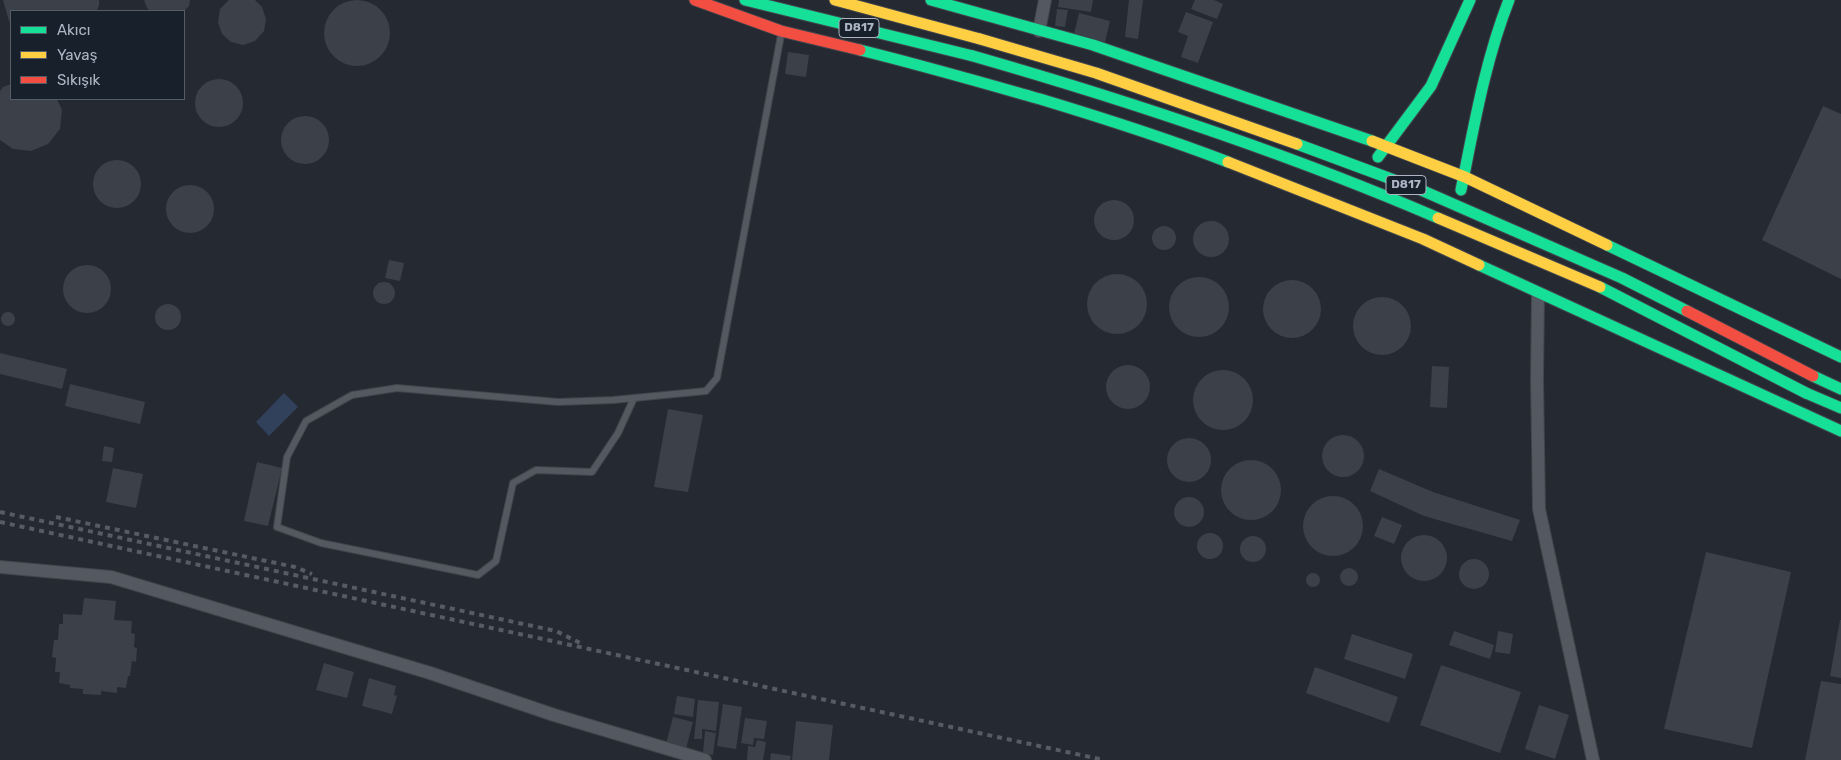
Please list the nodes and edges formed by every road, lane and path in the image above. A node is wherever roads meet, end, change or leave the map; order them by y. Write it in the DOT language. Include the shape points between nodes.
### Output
graph roads {
  1 [pos="695,0"];
  2 [pos="745,0"];
  3 [pos="836,0"];
  4 [pos="931,0"];
  5 [pos="1045,0"];
  6 [pos="1470,0"];
  7 [pos="1509,0"];
  8 [pos="781,31"];
  9 [pos="1039,31"];
  10 [pos="1388,146"];
  11 [pos="1465,176"];
  12 [pos="1359,214"];
  13 [pos="1422,239"];
  14 [pos="1538,293"];
  15 [pos="1841,357"];
  16 [pos="1841,389"];
  17 [pos="634,398"];
  18 [pos="1841,408"];
  19 [pos="1841,431"];
  20 [pos="0,567"];
  21 [pos="705,760"];
  22 [pos="1593,760"];
  1 -- 8 [label="highway"];
  2 -- 18 [label="highway, D817, bridge" via="973,56 1084,88 1306,165 1615,294"];
  3 -- 16 [label="highway, D817, bridge" via="1096,73 1421,190 1622,278"];
  4 -- 9 [label="highway"];
  5 -- 9 [label="street"];
  6 -- 10 [label="highway" via="1431,86"];
  7 -- 11 [label="highway" via="1497,31 1478,105"];
  8 -- 12 [label="highway" via="931,68 1082,112 1194,149"];
  8 -- 17 [label="lane" via="717,378 706,391"];
  9 -- 10 [label="highway" via="1093,45"];
  10 -- 11 [label="highway"];
  10 -- 12 [label="highway" via="1374,162 1362,192"];
  11 -- 13 [label="highway" via="1460,197 1442,225"];
  11 -- 15 [label="highway"];
  12 -- 13 [label="highway"];
  13 -- 14 [label="highway"];
  14 -- 19 [label="highway"];
  14 -- 22 [label="street" via="1539,509"];
  17 -- 17 [label="lane" via="558,402 397,388 352,394 306,421 287,457 277,526 321,543 478,575 496,561 512,484 536,470 592,472 618,433"];
  20 -- 21 [label="street" via="112,577"];
}
